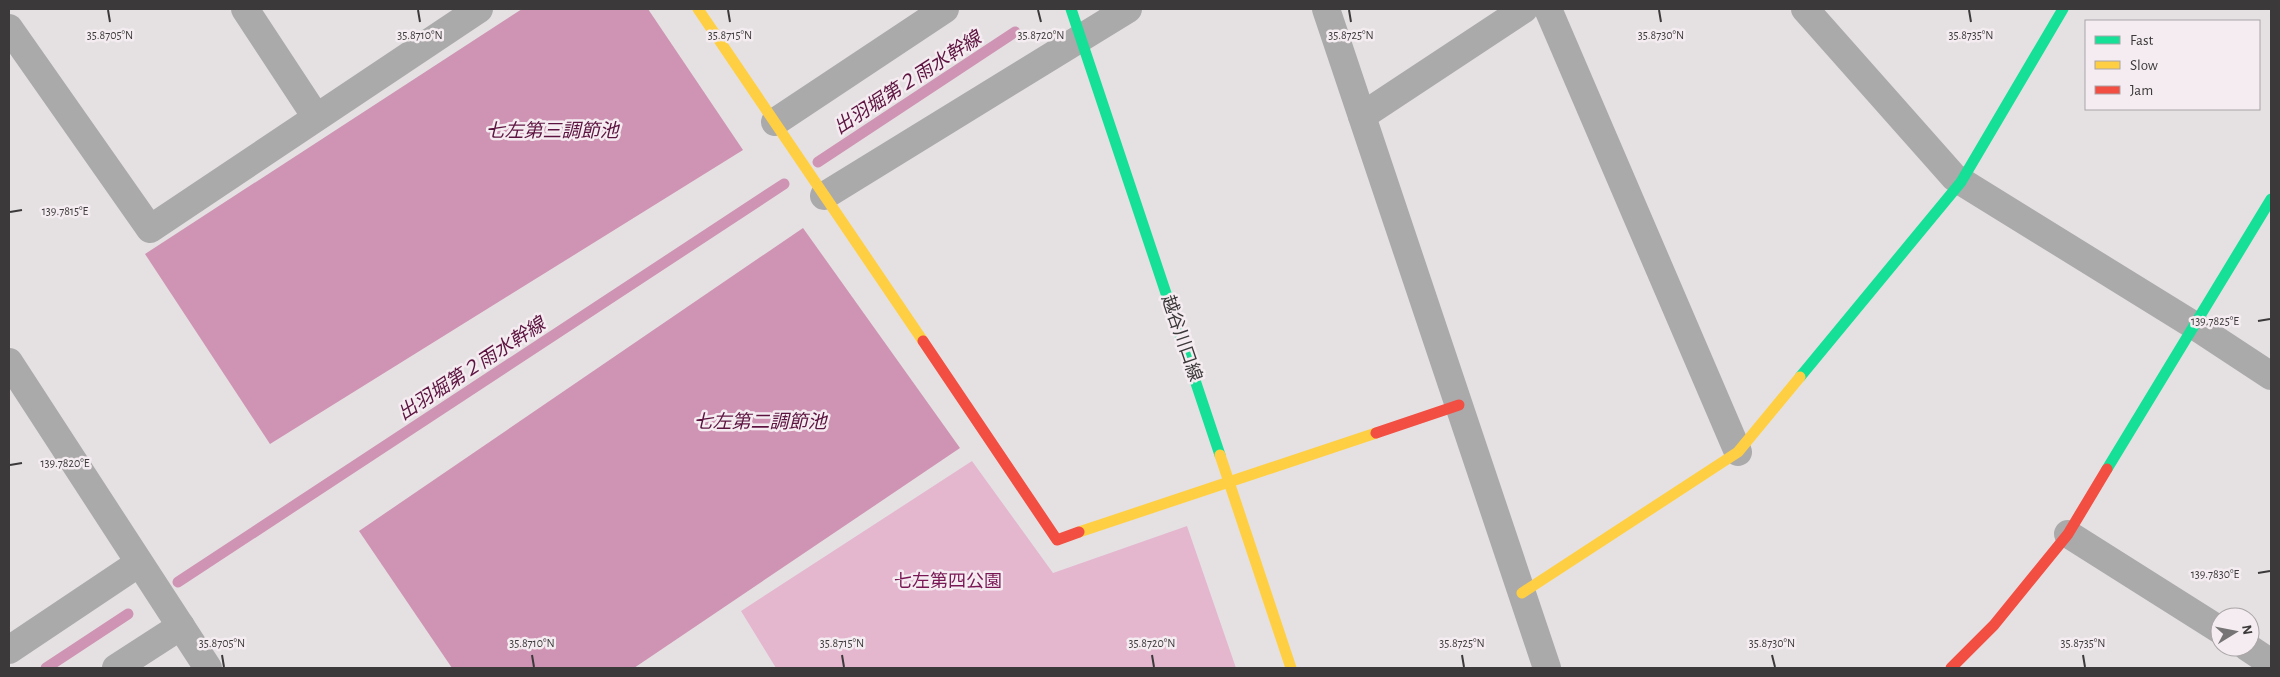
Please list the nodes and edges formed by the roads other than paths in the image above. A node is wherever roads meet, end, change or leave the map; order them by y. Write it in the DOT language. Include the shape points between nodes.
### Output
graph roads {
  1 [pos="245,9"];
  2 [pos="479,9"];
  3 [pos="698,9"];
  4 [pos="945,9"];
  5 [pos="1071,9"];
  6 [pos="1128,9"];
  7 [pos="1326,9"];
  8 [pos="1524,9"];
  9 [pos="1548,9"];
  10 [pos="1806,9"];
  11 [pos="2063,9"];
  12 [pos="9,28"];
  13 [pos="1081,38"];
  14 [pos="1362,116"];
  15 [pos="316,118"];
  16 [pos="775,122"];
  17 [pos="1962,182"];
  18 [pos="824,196"];
  19 [pos="2271,198"];
  20 [pos="2195,326"];
  21 [pos="9,362"];
  22 [pos="2271,376"];
  23 [pos="1459,405"];
  24 [pos="1738,452"];
  25 [pos="1230,481"];
  26 [pos="2068,534"];
  27 [pos="139,563"];
  28 [pos="1522,593"];
  29 [pos="2210,624"];
  30 [pos="181,626"];
  31 [pos="9,650"];
  32 [pos="2260,655"];
  33 [pos="2271,662"];
  34 [pos="116,668"];
  35 [pos="208,668"];
  36 [pos="1291,668"];
  37 [pos="1547,668"];
  38 [pos="1951,668"];
  1 -- 15 [label="street"];
  2 -- 15 [label="street"];
  3 -- 16 [label="street"];
  4 -- 16 [label="street"];
  5 -- 13 [label="street, 越谷川口線"];
  6 -- 13 [label="street"];
  7 -- 14 [label="street"];
  8 -- 14 [label="street"];
  9 -- 24 [label="street"];
  10 -- 17 [label="street" via="1954,178"];
  11 -- 17 [label="street"];
  12 -- 15 [label="street" via="150,228"];
  13 -- 18 [label="street"];
  13 -- 25 [label="street, 越谷川口線"];
  14 -- 23 [label="street"];
  16 -- 18 [label="street"];
  17 -- 20 [label="street"];
  17 -- 24 [label="street"];
  18 -- 25 [label="street" via="1057,540"];
  19 -- 20 [label="street"];
  20 -- 22 [label="street"];
  20 -- 26 [label="street"];
  21 -- 27 [label="street"];
  23 -- 25 [label="street"];
  23 -- 28 [label="street"];
  24 -- 28 [label="street"];
  25 -- 36 [label="street, 越谷川口線"];
  26 -- 29 [label="street"];
  26 -- 38 [label="street" via="1994,625"];
  27 -- 30 [label="street"];
  27 -- 31 [label="street"];
  28 -- 37 [label="street"];
  30 -- 34 [label="street"];
  30 -- 35 [label="street"];
  32 -- 33 [label="street"];
}
